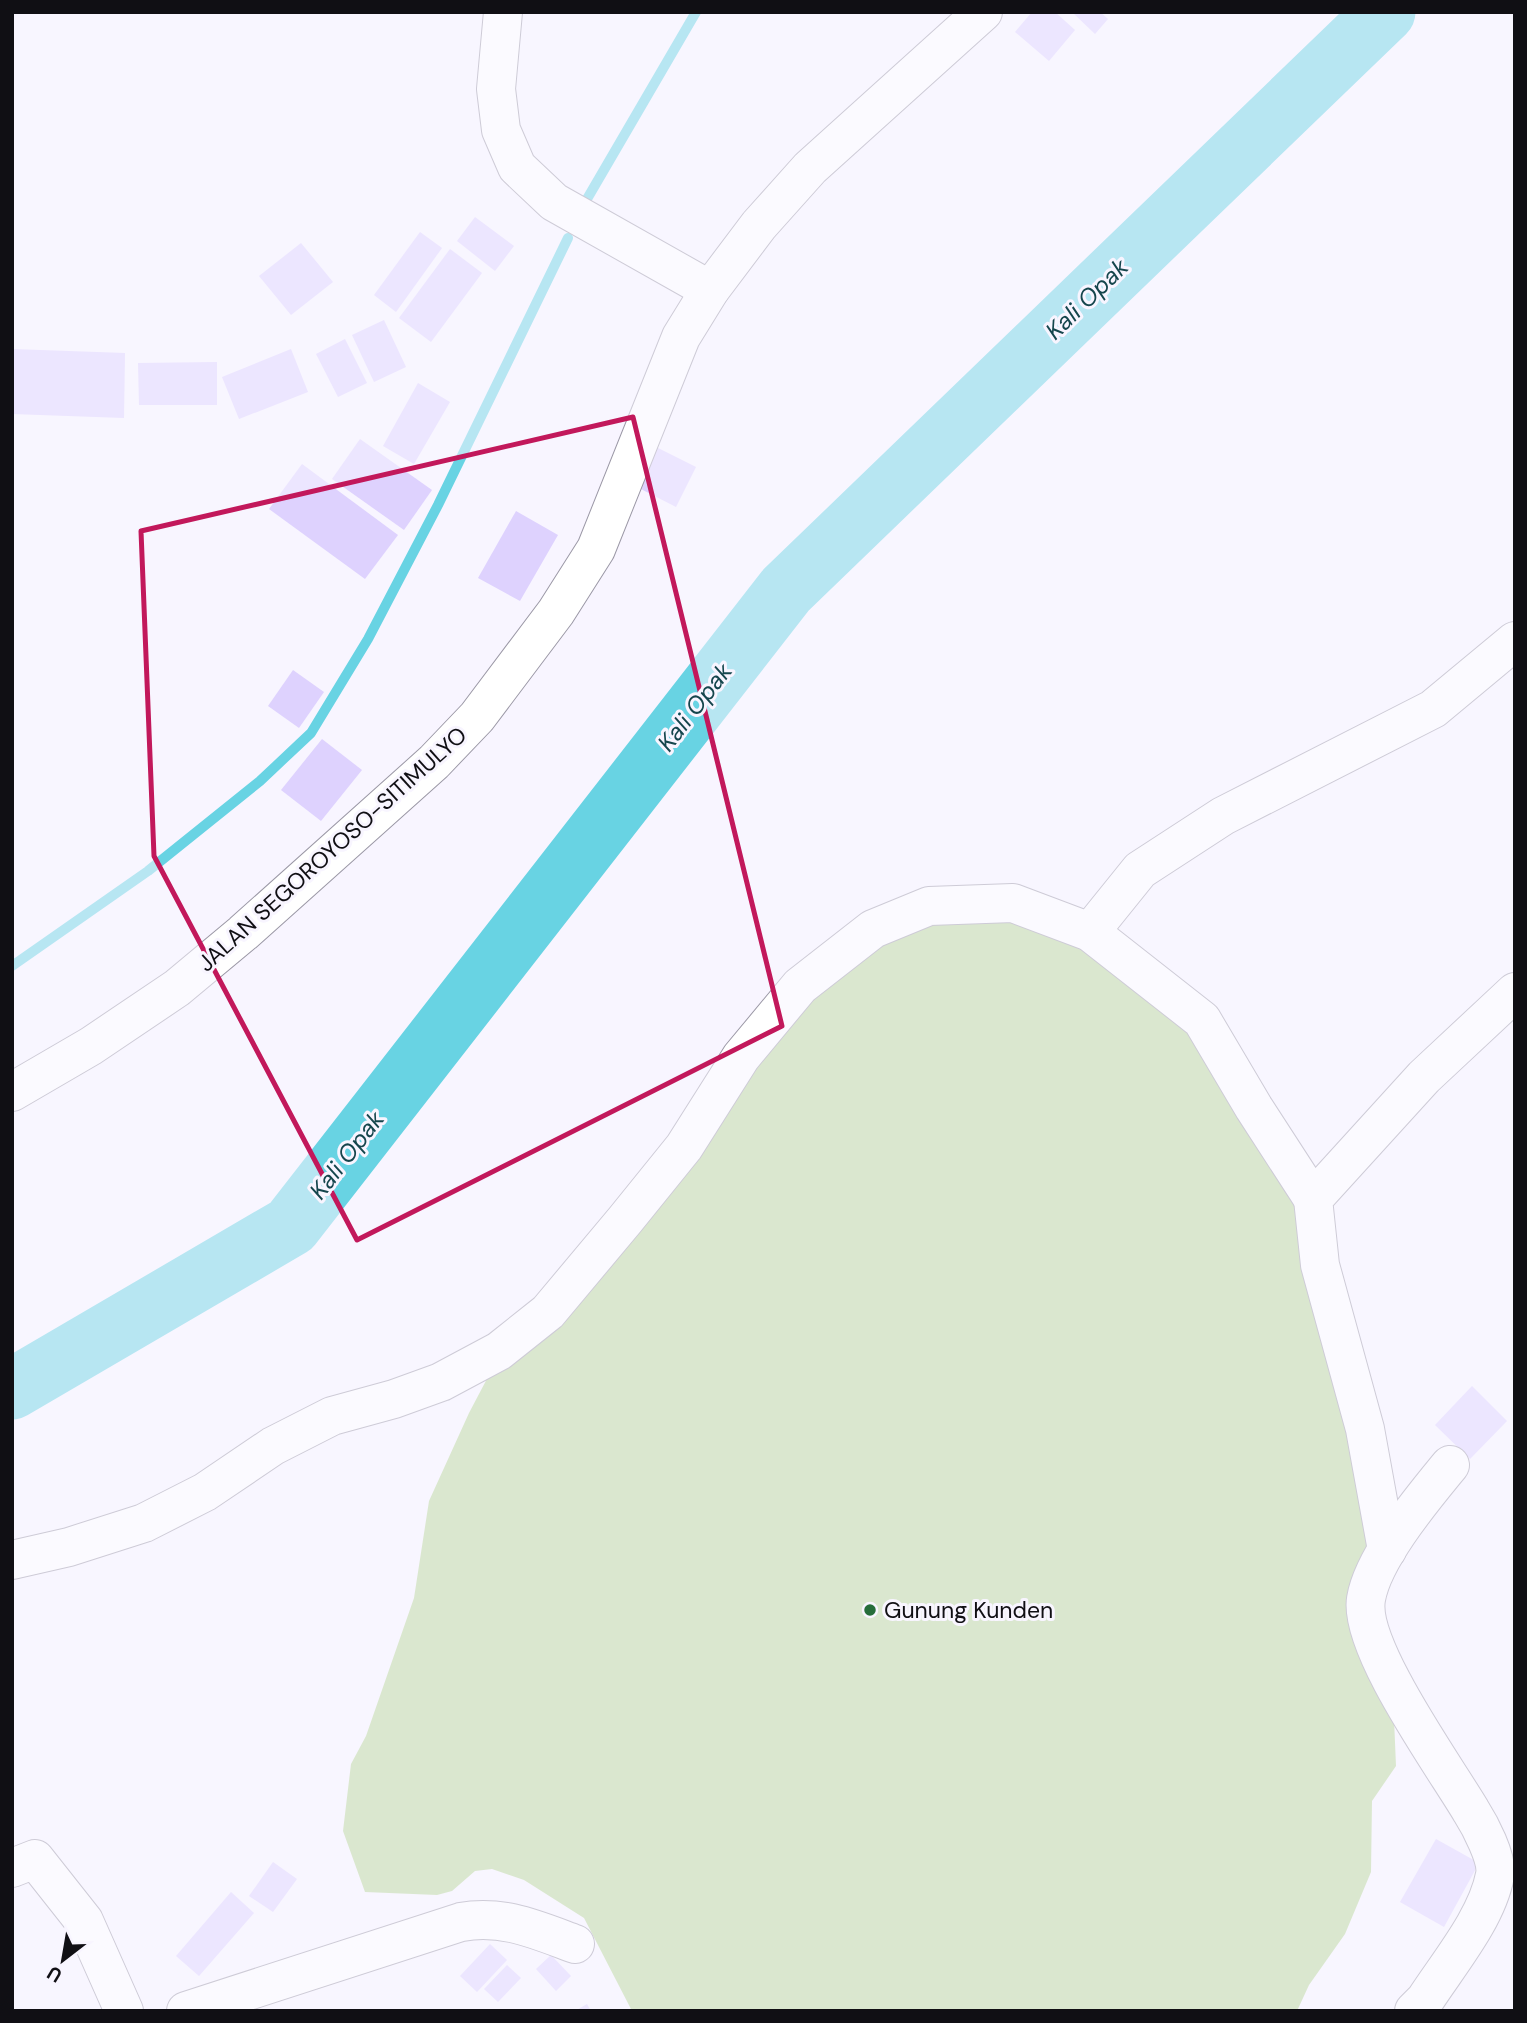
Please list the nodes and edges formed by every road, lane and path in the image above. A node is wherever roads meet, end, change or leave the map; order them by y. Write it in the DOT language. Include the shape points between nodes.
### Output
graph roads {
  1 [pos="503,12"];
  2 [pos="982,12"];
  3 [pos="710,290"];
  4 [pos="1515,640"];
  5 [pos="1090,932"];
  6 [pos="1515,992"];
  7 [pos="12,1092"];
  8 [pos="1313,1199"];
  9 [pos="1450,1465"];
  10 [pos="1387,1550"];
  11 [pos="12,1560"];
  12 [pos="12,1868"];
  13 [pos="575,1944"];
  14 [pos="124,2011"];
  15 [pos="186,2011"];
  16 [pos="1414,2011"];
  1 -- 3 [label="street" via="496,89 501,130 517,167 554,202"];
  2 -- 3 [label="street, JALAN SEGOROYOSO-SITIMULYO" via="810,168"];
  3 -- 7 [label="street, JALAN SEGOROYOSO-SITIMULYO" via="681,337 596,549 556,612 477,717 424,771 177,988"];
  4 -- 5 [label="street" via="1433,709 1223,816 1140,870"];
  5 -- 8 [label="street" via="1202,1020"];
  5 -- 11 [label="street" via="1013,903 929,906 873,929 800,986 741,1057 684,1147 625,1220 548,1312 499,1352 441,1382 332,1416 144,1523"];
  6 -- 8 [label="street" via="1424,1077"];
  8 -- 10 [label="street" via="1320,1265 1365,1429"];
  9 -- 10 [label="street"];
  10 -- 16 [label="street" via="1366,1600 1366,1617 1377,1652 1483,1830 1496,1872 1486,1905"];
  12 -- 14 [label="street" via="35,1859 84,1921"];
  13 -- 15 [label="street" via="516,1923 478,1918"];
}
